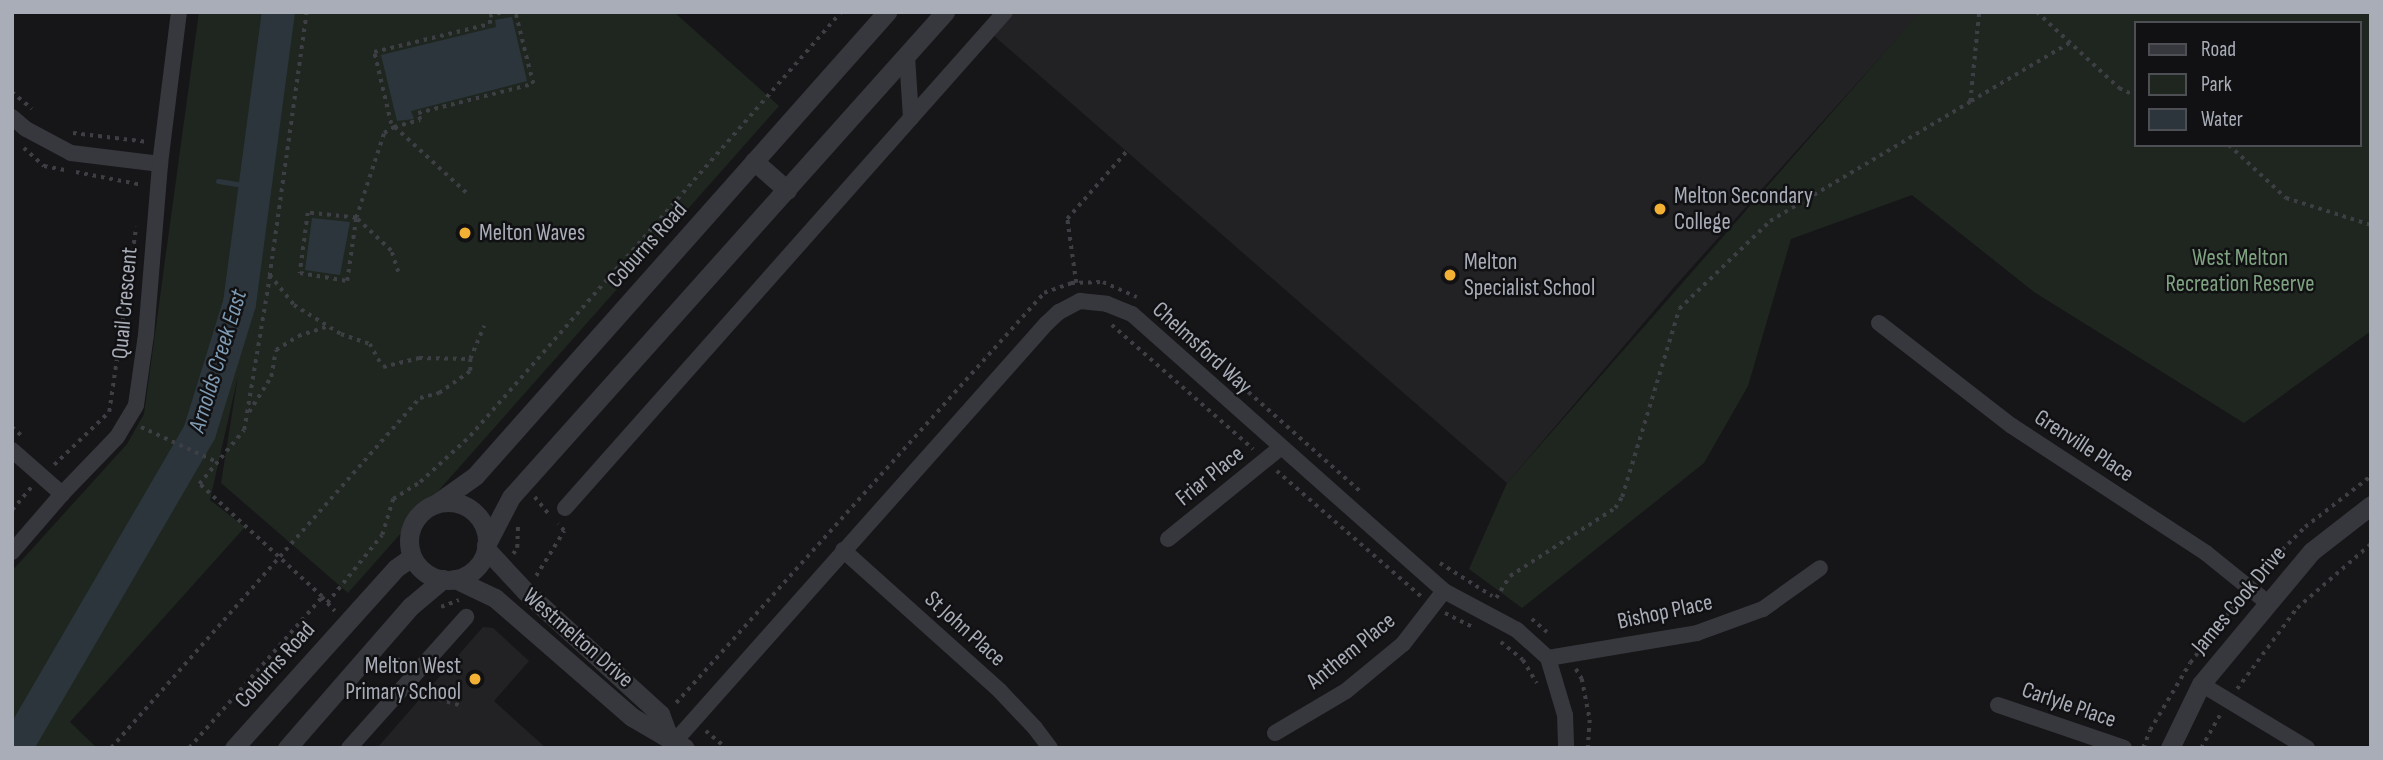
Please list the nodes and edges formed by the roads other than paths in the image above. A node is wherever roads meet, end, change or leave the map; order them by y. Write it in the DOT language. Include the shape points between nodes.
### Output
graph roads {
  1 [pos="179,12"];
  2 [pos="887,12"];
  3 [pos="1004,12"];
  4 [pos="948,13"];
  5 [pos="907,56"];
  6 [pos="12,117"];
  7 [pos="911,118"];
  8 [pos="754,161"];
  9 [pos="153,163"];
  10 [pos="787,190"];
  11 [pos="1879,323"];
  12 [pos="1280,448"];
  13 [pos="12,450"];
  14 [pos="62,494"];
  15 [pos="437,503"];
  16 [pos="2371,505"];
  17 [pos="565,508"];
  18 [pos="1168,539"];
  19 [pos="486,547"];
  20 [pos="843,550"];
  21 [pos="12,552"];
  22 [pos="412,557"];
  23 [pos="1820,568"];
  24 [pos="449,579"];
  25 [pos="1444,592"];
  26 [pos="2268,603"];
  27 [pos="466,617"];
  28 [pos="1548,658"];
  29 [pos="2201,684"];
  30 [pos="1998,705"];
  31 [pos="1275,733"];
  32 [pos="676,741"];
  33 [pos="234,748"];
  34 [pos="287,748"];
  35 [pos="349,748"];
  36 [pos="1049,748"];
  37 [pos="1566,748"];
  38 [pos="2124,748"];
  39 [pos="2170,748"];
  40 [pos="2307,748"];
  1 -- 9 [label="street, Quail Crescent"];
  2 -- 8 [label="street, Coburns Road"];
  3 -- 7 [label="street"];
  4 -- 5 [label="street"];
  5 -- 7 [label="street"];
  5 -- 10 [label="street"];
  6 -- 9 [label="street" via="71,153"];
  7 -- 17 [label="street"];
  8 -- 10 [label="street"];
  8 -- 15 [label="street, Coburns Road" via="475,476"];
  9 -- 14 [label="street, Quail Crescent" via="146,335 136,405 117,438"];
  10 -- 19 [label="street" via="511,497"];
  11 -- 26 [label="street, Grenville Place" via="2012,426 2206,554"];
  12 -- 18 [label="street, Friar Place"];
  12 -- 20 [label="street, Chelmsford Way" via="1132,314 1107,304 1080,301 1046,324"];
  12 -- 25 [label="street, Chelmsford Way"];
  13 -- 14 [label="street"];
  14 -- 21 [label="street, Quail Crescent"];
  15 -- 19 [label="street" via="450,502 473,511 481,520"];
  15 -- 22 [label="street" via="415,518 410,531"];
  16 -- 26 [label="street, James Cook Drive" via="2312,551"];
  19 -- 24 [label="street" via="475,568"];
  19 -- 32 [label="street, Westmelton Drive" via="525,592 660,714"];
  20 -- 32 [label="street, Chelmsford Way" via="700,725"];
  20 -- 36 [label="street, St John Place" via="1000,691"];
  22 -- 24 [label="street" via="420,568"];
  22 -- 33 [label="street, Coburns Road" via="396,568"];
  23 -- 28 [label="street, Bishop Place" via="1763,609 1697,633"];
  24 -- 32 [label="street, Westmelton Drive" via="495,598 632,717"];
  24 -- 34 [label="street" via="411,606"];
  25 -- 28 [label="street, Chelmsford Way" via="1517,630"];
  25 -- 31 [label="street, Anthem Place" via="1403,643 1346,691"];
  26 -- 29 [label="street, James Cook Drive"];
  27 -- 35 [label="street"];
  28 -- 37 [label="street" via="1565,715"];
  29 -- 39 [label="street, James Cook Drive"];
  29 -- 40 [label="street"];
  30 -- 38 [label="street, Carlyle Place"];
}
